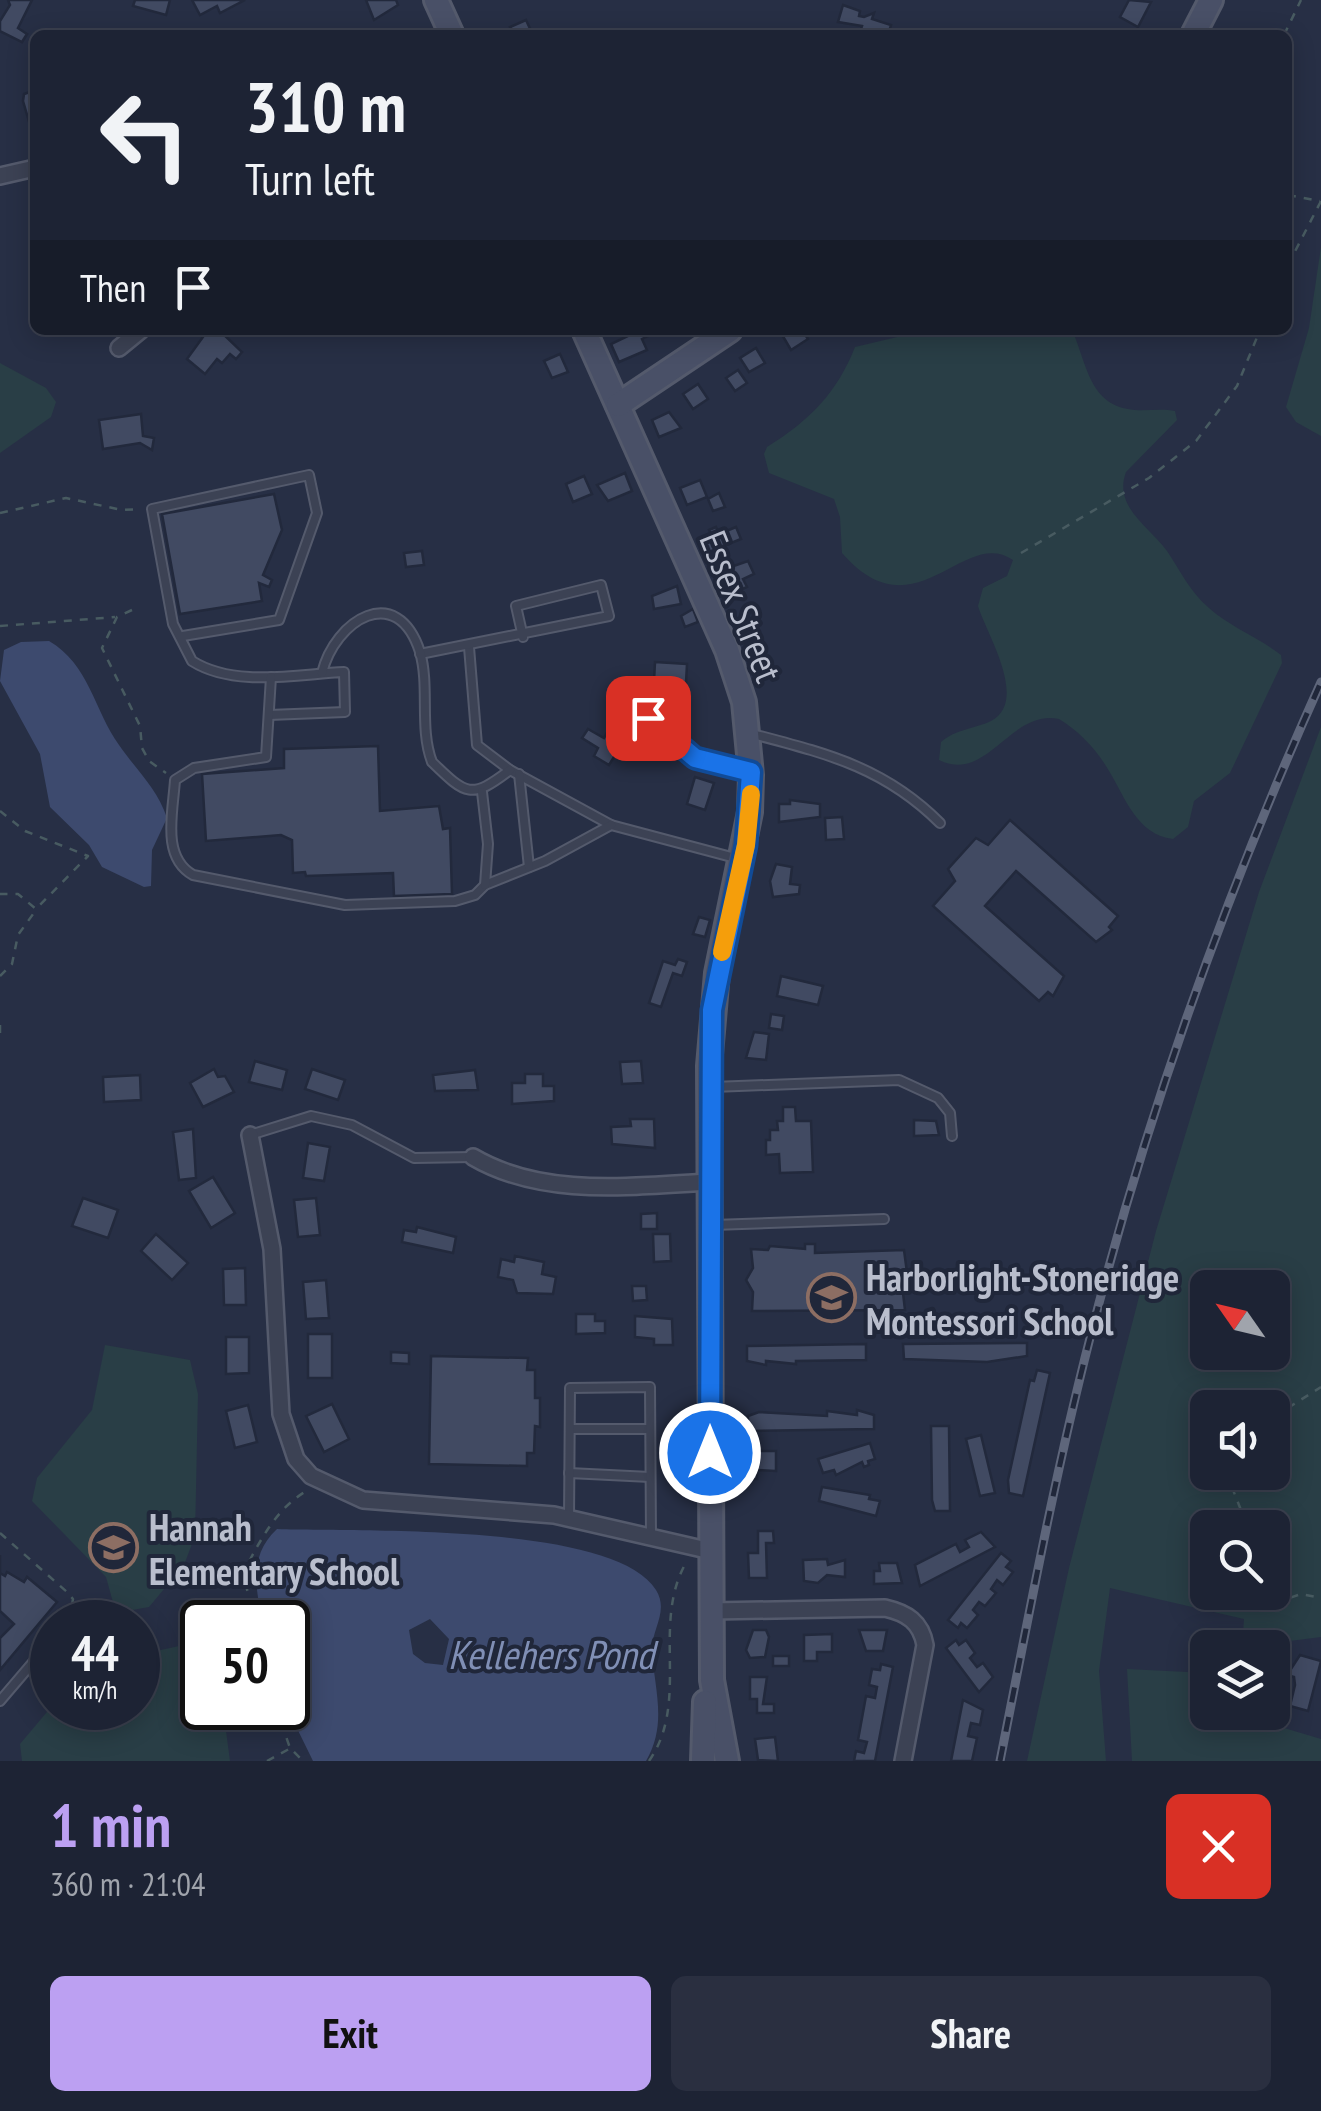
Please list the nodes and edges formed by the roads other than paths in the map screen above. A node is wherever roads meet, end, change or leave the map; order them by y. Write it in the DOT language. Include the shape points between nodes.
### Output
graph roads {
  1 [pos="436,0"];
  2 [pos="1211,0"];
  3 [pos="450,30"];
  4 [pos="1196,30"];
  5 [pos="30,169"];
  6 [pos="0,176"];
  7 [pos="135,335"];
  8 [pos="586,335"];
  9 [pos="723,335"];
  10 [pos="120,348"];
  11 [pos="618,405"];
  12 [pos="183,636"];
  13 [pos="523,636"];
  14 [pos="469,647"];
  15 [pos="420,654"];
  16 [pos="322,673"];
  17 [pos="272,677"];
  18 [pos="628,712"];
  19 [pos="269,715"];
  20 [pos="748,732"];
  21 [pos="514,772"];
  22 [pos="751,772"];
  23 [pos="482,792"];
  24 [pos="940,823"];
  25 [pos="612,825"];
  26 [pos="744,860"];
  27 [pos="529,868"];
  28 [pos="485,885"];
  29 [pos="709,1087"];
  30 [pos="250,1136"];
  31 [pos="952,1136"];
  32 [pos="473,1157"];
  33 [pos="709,1182"];
  34 [pos="884,1219"];
  35 [pos="709,1225"];
  36 [pos="570,1429"];
  37 [pos="650,1429"];
  38 [pos="569,1473"];
  39 [pos="650,1477"];
  40 [pos="569,1518"];
  41 [pos="651,1536"];
  42 [pos="703,1549"];
  43 [pos="712,1611"];
  44 [pos="30,1666"];
  45 [pos="712,1680"];
  46 [pos="0,1701"];
  47 [pos="703,1761"];
  48 [pos="727,1761"];
  49 [pos="903,1761"];
  1 -- 3 [label="main road"];
  2 -- 4 [label="main road"];
  5 -- 6 [label="street"];
  7 -- 10 [label="street"];
  8 -- 11 [label="main road, Essex Street"];
  9 -- 11 [label="main road"];
  11 -- 20 [label="main road, Essex Street" via="728,650"];
  12 -- 12 [label="lane" via="173,624 152,508 309,474 318,513 278,620"];
  12 -- 17 [label="lane" via="186,653 200,666"];
  13 -- 13 [label="lane" via="608,616 601,585 516,606"];
  13 -- 14 [label="lane"];
  14 -- 15 [label="lane"];
  14 -- 21 [label="lane" via="476,745"];
  15 -- 16 [label="lane" via="402,622 379,614 356,618 340,632"];
  15 -- 23 [label="lane" via="432,762 455,784"];
  16 -- 17 [label="lane"];
  16 -- 19 [label="lane" via="344,672 345,712"];
  17 -- 19 [label="lane"];
  18 -- 22 [label="lane" via="654,721 695,758"];
  19 -- 28 [label="lane" via="266,757 194,768 175,780 174,856 181,868 345,905 455,900"];
  20 -- 22 [label="main road, Essex Street"];
  20 -- 24 [label="lane" via="880,774"];
  21 -- 23 [label="lane"];
  21 -- 25 [label="lane"];
  21 -- 27 [label="lane"];
  22 -- 26 [label="main road, Essex Street"];
  23 -- 28 [label="lane"];
  25 -- 26 [label="lane"];
  25 -- 27 [label="lane"];
  26 -- 29 [label="main road, Essex Street" via="717,974"];
  27 -- 28 [label="lane"];
  29 -- 31 [label="lane" via="899,1080 938,1098 950,1113"];
  29 -- 33 [label="main road, Essex Street"];
  30 -- 32 [label="lane" via="310,1116 352,1125 414,1158"];
  30 -- 40 [label="street" via="272,1249 281,1414 296,1459 320,1482 362,1500"];
  32 -- 33 [label="street" via="504,1175 598,1188"];
  33 -- 35 [label="main road, Essex Street"];
  34 -- 35 [label="lane"];
  35 -- 42 [label="main road, Essex Street"];
  36 -- 37 [label="lane"];
  36 -- 37 [label="lane" via="570,1388 650,1387"];
  36 -- 38 [label="lane"];
  37 -- 39 [label="lane"];
  38 -- 39 [label="lane"];
  38 -- 40 [label="lane"];
  39 -- 41 [label="lane"];
  40 -- 41 [label="street"];
  41 -- 42 [label="street"];
  42 -- 43 [label="main road, Essex Street"];
  43 -- 45 [label="main road, Essex Street"];
  43 -- 49 [label="street" via="903,1612 922,1631 925,1645"];
  44 -- 46 [label="lane"];
  45 -- 47 [label="main road"];
  45 -- 48 [label="main road, Essex Street"];
}
